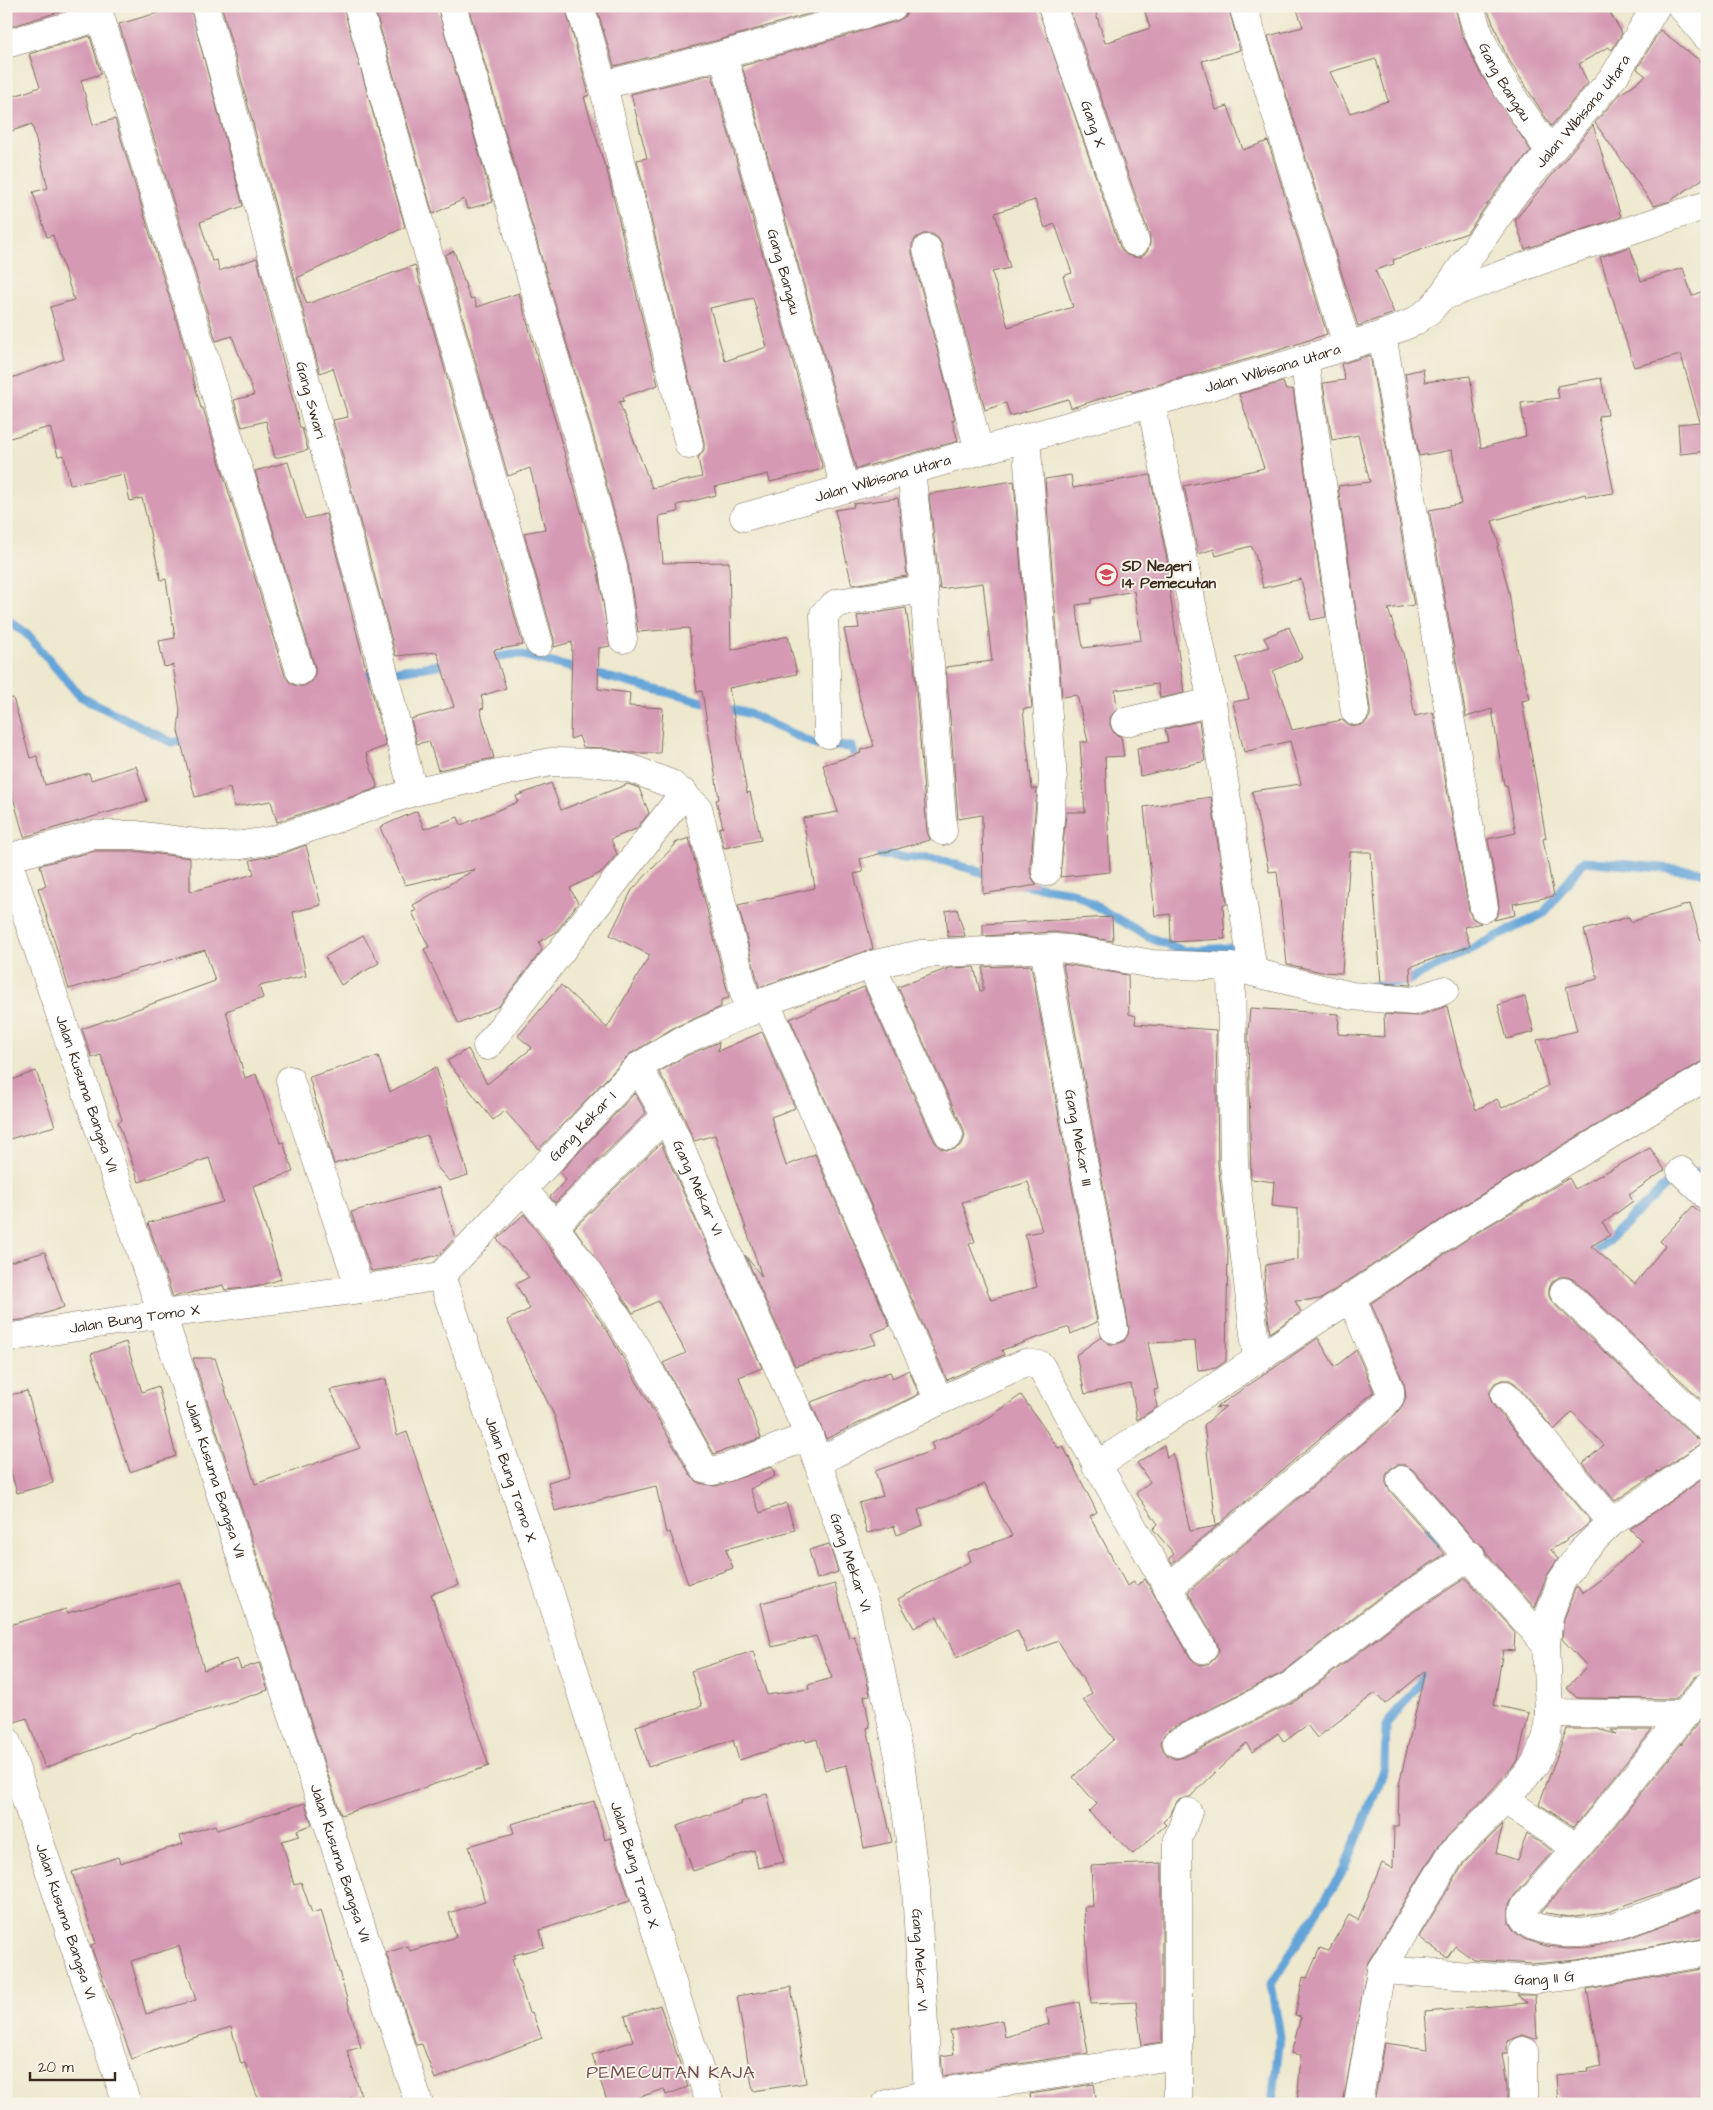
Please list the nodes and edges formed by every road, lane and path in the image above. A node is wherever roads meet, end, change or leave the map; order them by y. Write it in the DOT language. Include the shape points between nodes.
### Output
graph roads {
  1 [pos="205,6"];
  2 [pos="358,6"];
  3 [pos="452,6"];
  4 [pos="580,6"];
  5 [pos="893,6"];
  6 [pos="1052,6"];
  7 [pos="1243,6"];
  8 [pos="1470,6"];
  9 [pos="1656,6"];
  10 [pos="1680,6"];
  11 [pos="99,12"];
  12 [pos="1707,37"];
  13 [pos="6,44"];
  14 [pos="723,55"];
  15 [pos="603,85"];
  16 [pos="1550,151"];
  17 [pos="1707,205"];
  18 [pos="1135,242"];
  19 [pos="928,249"];
  20 [pos="1441,297"];
  21 [pos="1382,335"];
  22 [pos="1347,345"];
  23 [pos="1304,359"];
  24 [pos="1151,404"];
  25 [pos="1026,438"];
  26 [pos="690,445"];
  27 [pos="979,451"];
  28 [pos="911,470"];
  29 [pos="845,488"];
  30 [pos="744,517"];
  31 [pos="924,589"];
  32 [pos="623,639"];
  33 [pos="539,643"];
  34 [pos="300,670"];
  35 [pos="1212,702"];
  36 [pos="1355,710"];
  37 [pos="1125,722"];
  38 [pos="828,734"];
  39 [pos="413,792"];
  40 [pos="684,793"];
  41 [pos="943,831"];
  42 [pos="7,856"];
  43 [pos="1046,872"];
  44 [pos="1484,908"];
  45 [pos="1044,948"];
  46 [pos="871,965"];
  47 [pos="1245,966"];
  48 [pos="1445,990"];
  49 [pos="756,1007"];
  50 [pos="487,1046"];
  51 [pos="638,1067"];
  52 [pos="1707,1076"];
  53 [pos="290,1080"];
  54 [pos="666,1116"];
  55 [pos="949,1135"];
  56 [pos="1681,1171"];
  57 [pos="523,1189"];
  58 [pos="1707,1196"];
  59 [pos="555,1224"];
  60 [pos="441,1276"];
  61 [pos="360,1289"];
  62 [pos="1564,1292"];
  63 [pos="1351,1297"];
  64 [pos="162,1314"];
  65 [pos="1114,1329"];
  66 [pos="6,1338"];
  67 [pos="1258,1359"];
  68 [pos="1505,1395"];
  69 [pos="939,1401"];
  70 [pos="1707,1427"];
  71 [pos="809,1436"];
  72 [pos="1707,1457"];
  73 [pos="819,1461"];
  74 [pos="1096,1466"];
  75 [pos="1401,1480"];
  76 [pos="1612,1522"];
  77 [pos="1471,1556"];
  78 [pos="1168,1588"];
  79 [pos="1546,1644"];
  80 [pos="1203,1649"];
  81 [pos="1707,1687"];
  82 [pos="1550,1714"];
  83 [pos="1685,1715"];
  84 [pos="6,1740"];
  85 [pos="1178,1743"];
  86 [pos="1505,1800"];
  87 [pos="1188,1812"];
  88 [pos="1578,1848"];
  89 [pos="1707,1891"];
  90 [pos="1707,1952"];
  91 [pos="1381,1970"];
  92 [pos="1523,2051"];
  93 [pos="1178,2055"];
  94 [pos="928,2094"];
  95 [pos="127,2104"];
  96 [pos="419,2104"];
  97 [pos="710,2104"];
  98 [pos="886,2104"];
  99 [pos="1178,2104"];
  100 [pos="1358,2104"];
  101 [pos="1523,2104"];
  1 -- 39 [label="street, Gang Swari" via="378,645"];
  2 -- 33 [label="street"];
  3 -- 32 [label="street" via="577,434 613,568"];
  4 -- 15 [label="street"];
  5 -- 14 [label="street"];
  6 -- 18 [label="street, Gang X"];
  7 -- 22 [label="street"];
  8 -- 16 [label="street, Gang Bangau" via="1480,36 1510,95"];
  9 -- 16 [label="street, Jalan Wibisana Utara" via="1615,75"];
  10 -- 12 [label="street"];
  11 -- 13 [label="street"];
  11 -- 34 [label="street"];
  14 -- 15 [label="street"];
  14 -- 29 [label="street, Gang Bangau"];
  15 -- 26 [label="street"];
  16 -- 20 [label="street, Jalan Wibisana Utara" via="1510,199"];
  17 -- 20 [label="street" via="1567,250"];
  19 -- 27 [label="street"];
  20 -- 21 [label="street, Jalan Wibisana Utara" via="1414,322"];
  21 -- 22 [label="street, Jalan Wibisana Utara"];
  21 -- 44 [label="street"];
  22 -- 23 [label="street, Jalan Wibisana Utara"];
  23 -- 24 [label="street, Jalan Wibisana Utara"];
  23 -- 36 [label="street"];
  24 -- 25 [label="street, Jalan Wibisana Utara"];
  24 -- 35 [label="street"];
  25 -- 27 [label="street, Jalan Wibisana Utara"];
  25 -- 43 [label="street" via="1053,779"];
  27 -- 28 [label="street, Jalan Wibisana Utara"];
  28 -- 29 [label="street, Jalan Wibisana Utara"];
  28 -- 31 [label="street"];
  29 -- 30 [label="street, Jalan Wibisana Utara"];
  31 -- 38 [label="street" via="837,603 824,614"];
  31 -- 41 [label="street"];
  35 -- 37 [label="street"];
  35 -- 47 [label="street" via="1246,931"];
  39 -- 40 [label="street" via="551,762 600,763 632,769 671,784"];
  39 -- 42 [label="street" via="274,840 219,846 135,835 93,835"];
  40 -- 49 [label="street" via="698,808"];
  40 -- 50 [label="street"];
  42 -- 64 [label="street, Jalan Kusuma Bangsa VII"];
  45 -- 46 [label="street, Gang Kekar I" via="921,954"];
  45 -- 47 [label="street, Gang Kekar I" via="1069,949 1152,964"];
  45 -- 65 [label="street, Gang Mekar III"];
  46 -- 49 [label="street, Gang Kekar I"];
  46 -- 55 [label="street"];
  47 -- 48 [label="street, Gang Kekar I" via="1352,996 1406,1001 1419,1000"];
  47 -- 67 [label="street" via="1234,1164"];
  49 -- 51 [label="street, Gang Kekar I" via="681,1041"];
  49 -- 69 [label="street" via="776,1025"];
  51 -- 54 [label="street, Gang Mekar VI"];
  51 -- 57 [label="street, Gang Kekar I"];
  52 -- 63 [label="street" via="1467,1221"];
  53 -- 61 [label="street"];
  54 -- 59 [label="street"];
  54 -- 71 [label="street, Gang Mekar VI"];
  56 -- 58 [label="street"];
  57 -- 59 [label="street"];
  57 -- 60 [label="street, Gang Kekar I"];
  59 -- 71 [label="street" via="653,1375 704,1468 712,1471 725,1468"];
  60 -- 61 [label="street, Jalan Bung Tomo X"];
  60 -- 97 [label="street, Jalan Bung Tomo X" via="543,1571"];
  61 -- 64 [label="street, Jalan Bung Tomo X"];
  62 -- 70 [label="street"];
  63 -- 67 [label="street"];
  63 -- 78 [label="street" via="1390,1390 1390,1397 1382,1408"];
  64 -- 66 [label="street, Jalan Bung Tomo X"];
  64 -- 96 [label="street, Jalan Kusuma Bangsa VII"];
  67 -- 74 [label="street"];
  68 -- 76 [label="street"];
  69 -- 73 [label="street"];
  69 -- 74 [label="street" via="1025,1363 1040,1365"];
  71 -- 73 [label="street, Gang Mekar VI"];
  72 -- 76 [label="street"];
  73 -- 94 [label="street, Gang Mekar VI" via="869,1616 900,1761 916,1889"];
  74 -- 78 [label="street"];
  75 -- 77 [label="street"];
  76 -- 79 [label="street" via="1580,1553 1561,1582 1549,1616"];
  77 -- 79 [label="street"];
  77 -- 85 [label="street" via="1392,1607 1290,1686"];
  78 -- 80 [label="street"];
  79 -- 82 [label="street"];
  81 -- 83 [label="street"];
  82 -- 83 [label="street"];
  82 -- 86 [label="street" via="1548,1737 1535,1764"];
  83 -- 88 [label="street"];
  84 -- 95 [label="street, Jalan Kusuma Bangsa VI"];
  86 -- 88 [label="street"];
  86 -- 91 [label="street" via="1452,1853"];
  87 -- 93 [label="street" via="1178,1839"];
  88 -- 89 [label="street" via="1523,1910 1528,1923 1556,1931 1582,1932 1614,1926"];
  90 -- 91 [label="street, Gang II G" via="1532,1980"];
  91 -- 100 [label="street"];
  92 -- 101 [label="street"];
  93 -- 94 [label="street"];
  93 -- 99 [label="street"];
  94 -- 98 [label="street"];
}
